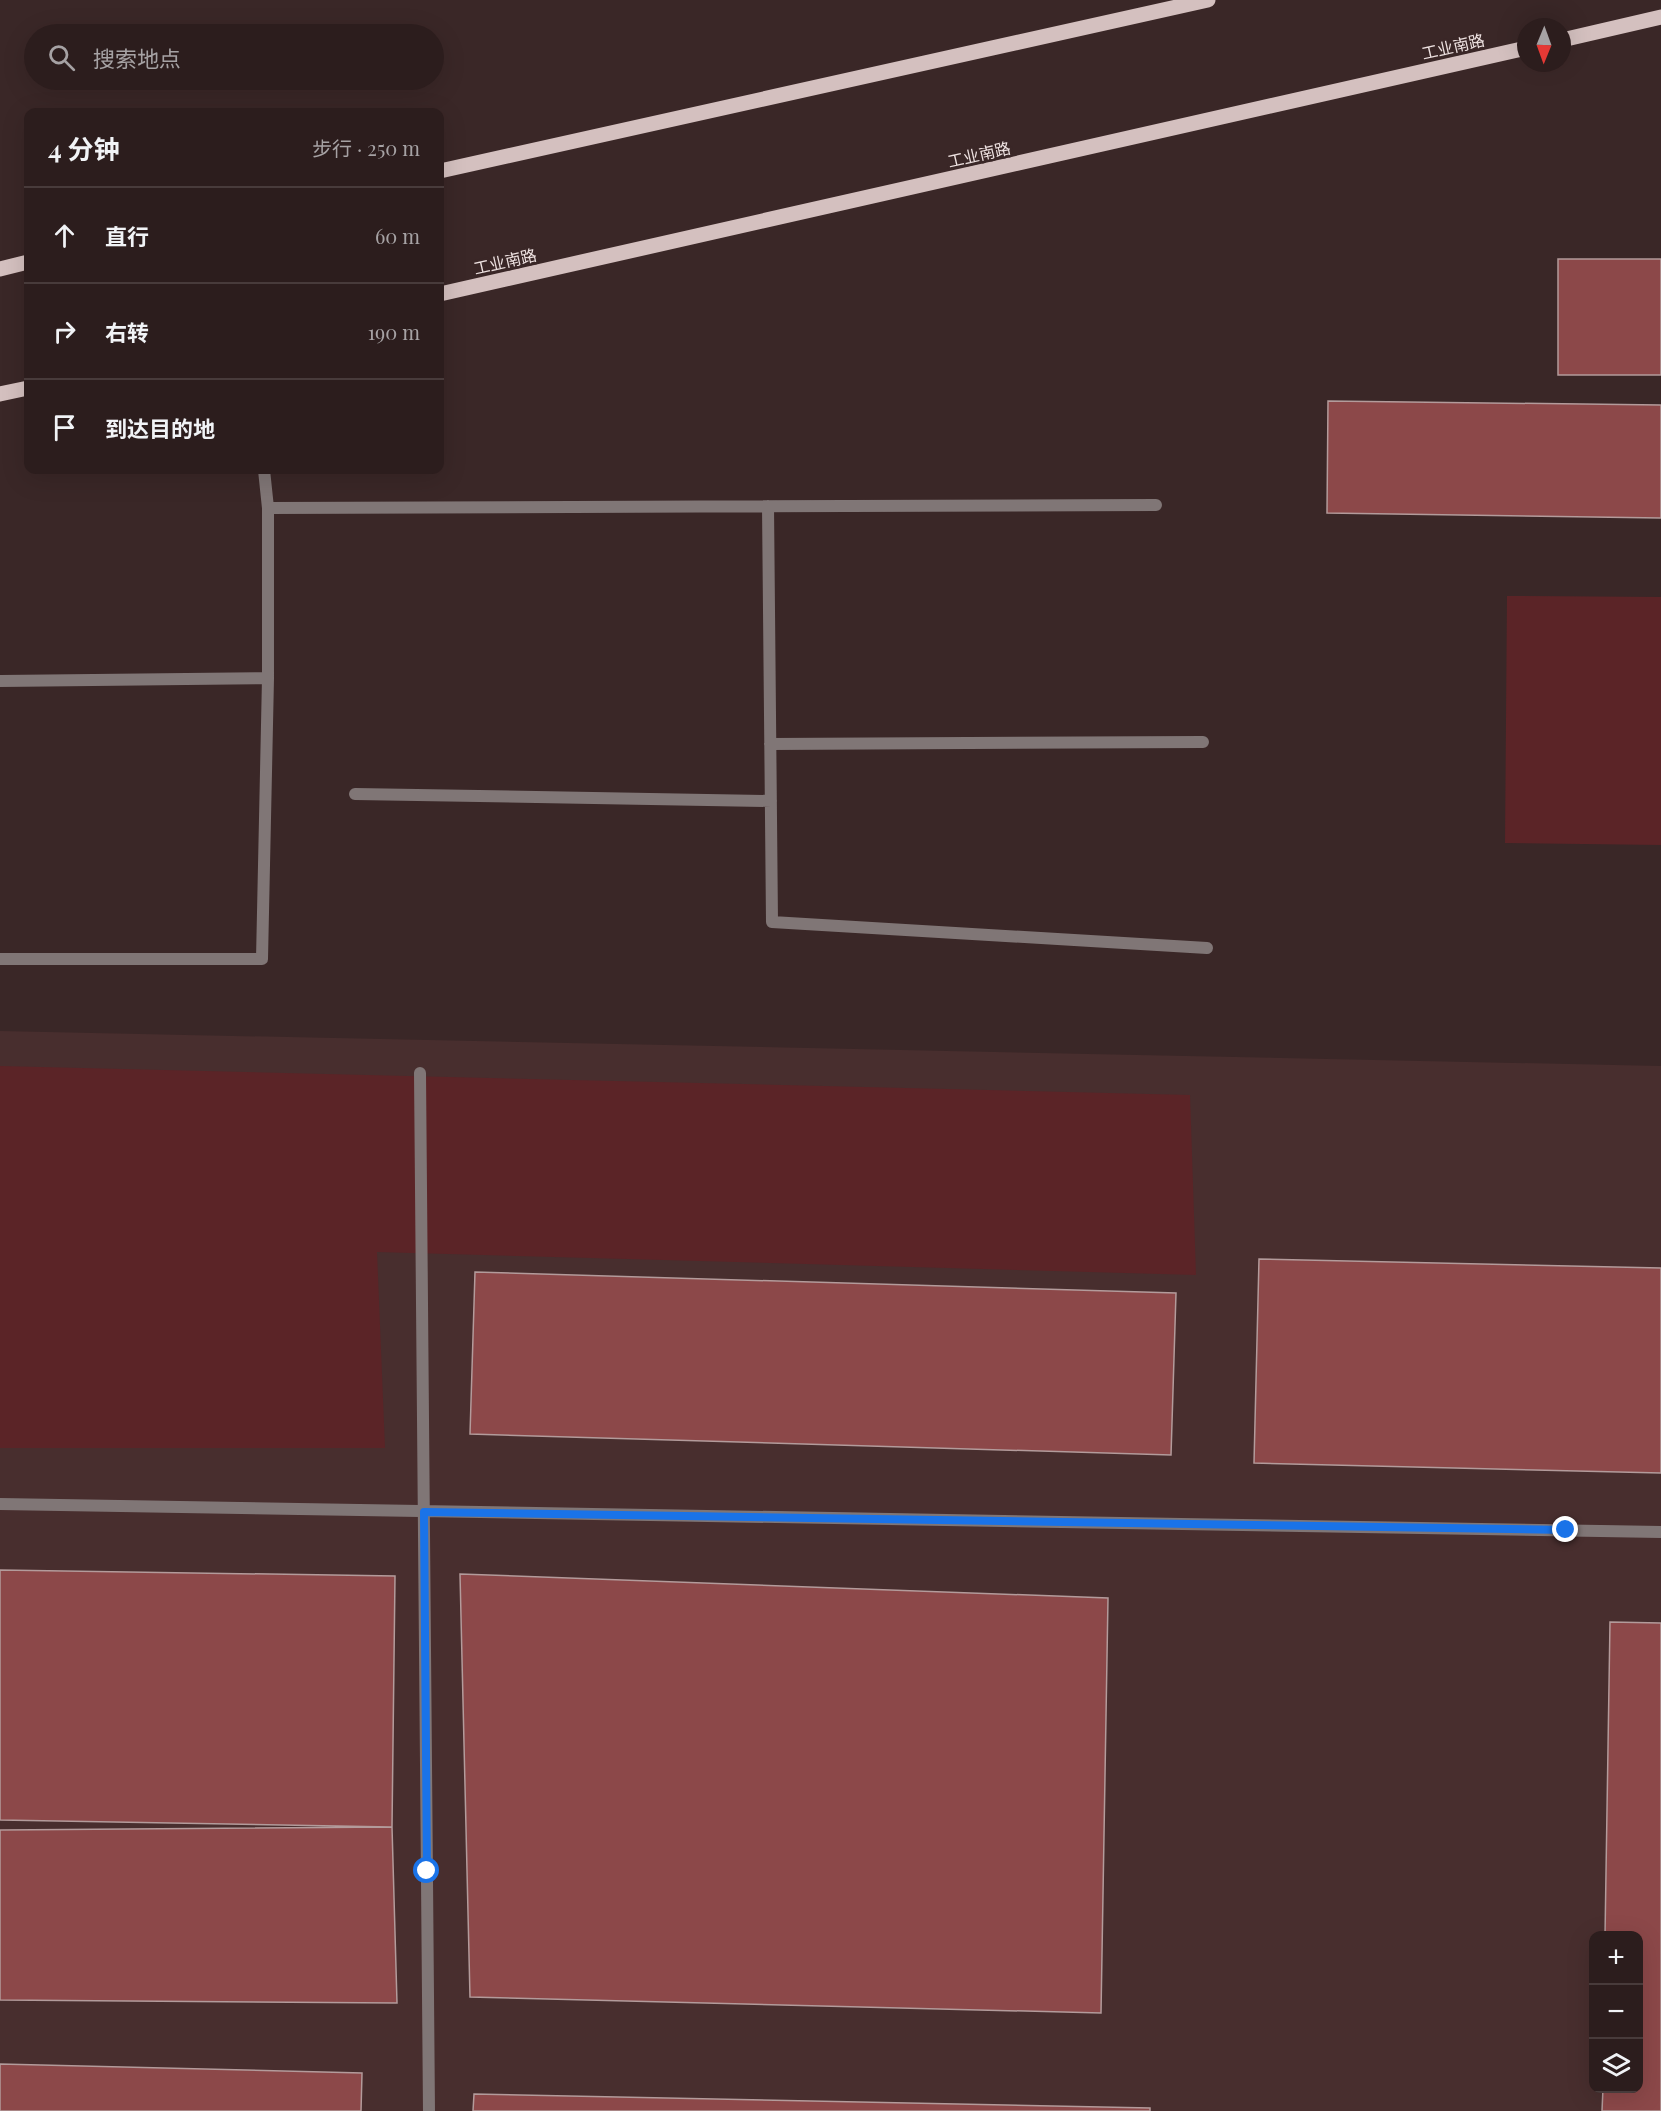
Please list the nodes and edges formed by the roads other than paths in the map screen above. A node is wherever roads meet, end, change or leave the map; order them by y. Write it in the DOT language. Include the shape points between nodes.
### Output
graph roads {
  1 [pos="1208,0"];
  2 [pos="1661,17"];
  3 [pos="1571,38"];
  4 [pos="1517,50"];
  5 [pos="444,170"];
  6 [pos="24,263"];
  7 [pos="0,269"];
  8 [pos="444,293"];
  9 [pos="24,389"];
  10 [pos="0,394"];
  11 [pos="264,474"];
  12 [pos="1156,505"];
  13 [pos="768,506"];
  14 [pos="268,508"];
  15 [pos="268,678"];
  16 [pos="0,681"];
  17 [pos="1203,742"];
  18 [pos="770,744"];
  19 [pos="355,794"];
  20 [pos="771,801"];
  21 [pos="1207,948"];
  22 [pos="0,959"];
  23 [pos="420,1074"];
  24 [pos="0,1504"];
  25 [pos="424,1512"];
  26 [pos="1661,1532"];
  27 [pos="429,2111"];
  1 -- 5 [label="main road"];
  2 -- 3 [label="main road"];
  4 -- 8 [label="main road, 工业南路"];
  6 -- 7 [label="main road"];
  9 -- 10 [label="main road"];
  11 -- 14 [label="street"];
  12 -- 13 [label="street"];
  13 -- 14 [label="street"];
  13 -- 18 [label="street"];
  14 -- 15 [label="street"];
  15 -- 16 [label="street"];
  15 -- 22 [label="street" via="262,959"];
  17 -- 18 [label="street"];
  18 -- 20 [label="street"];
  19 -- 20 [label="street"];
  20 -- 21 [label="street" via="772,922"];
  23 -- 25 [label="street"];
  24 -- 25 [label="street"];
  25 -- 26 [label="street"];
  25 -- 27 [label="street"];
}
